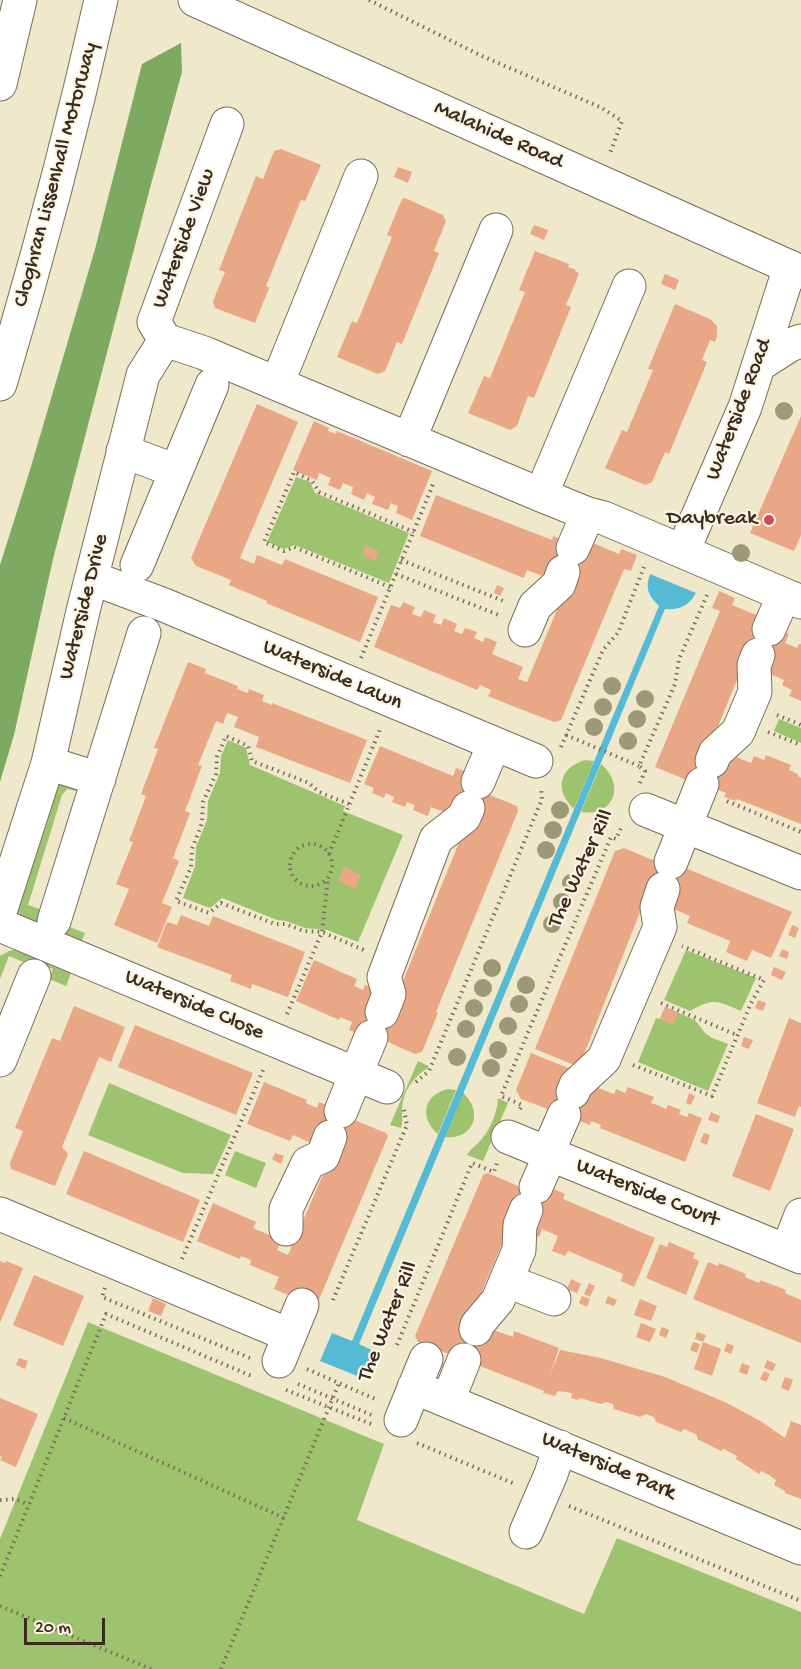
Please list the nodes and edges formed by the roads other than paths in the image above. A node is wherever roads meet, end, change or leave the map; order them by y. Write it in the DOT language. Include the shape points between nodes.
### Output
graph roads {
  1 [pos="20,0"];
  2 [pos="101,0"];
  3 [pos="195,0"];
  4 [pos="0,84"];
  5 [pos="227,124"];
  6 [pos="361,176"];
  7 [pos="496,230"];
  8 [pos="795,269"];
  9 [pos="629,286"];
  10 [pos="165,340"];
  11 [pos="801,341"];
  12 [pos="759,365"];
  13 [pos="0,384"];
  14 [pos="277,384"];
  15 [pos="212,386"];
  16 [pos="409,440"];
  17 [pos="123,451"];
  18 [pos="176,471"];
  19 [pos="541,495"];
  20 [pos="588,514"];
  21 [pos="669,546"];
  22 [pos="92,578"];
  23 [pos="132,578"];
  24 [pos="792,598"];
  25 [pos="528,623"];
  26 [pos="144,633"];
  27 [pos="494,744"];
  28 [pos="48,763"];
  29 [pos="546,765"];
  30 [pos="99,779"];
  31 [pos="635,808"];
  32 [pos="686,825"];
  33 [pos="801,873"];
  34 [pos="0,912"];
  35 [pos="54,921"];
  36 [pos="0,925"];
  37 [pos="34,976"];
  38 [pos="0,1060"];
  39 [pos="356,1074"];
  40 [pos="401,1094"];
  41 [pos="508,1137"];
  42 [pos="548,1154"];
  43 [pos="0,1214"];
  44 [pos="801,1215"];
  45 [pos="285,1229"];
  46 [pos="794,1254"];
  47 [pos="507,1281"];
  48 [pos="554,1299"];
  49 [pos="317,1305"];
  50 [pos="476,1329"];
  51 [pos="464,1360"];
  52 [pos="448,1400"];
  53 [pos="397,1429"];
  54 [pos="560,1447"];
  55 [pos="526,1532"];
  56 [pos="801,1548"];
  1 -- 4 [label="main road"];
  2 -- 13 [label="main road, Cloghran Lissenhall Motorway"];
  3 -- 8 [label="main road, Malahide Road"];
  5 -- 10 [label="main road, Waterside View" via="154,322"];
  6 -- 14 [label="main road"];
  7 -- 16 [label="main road"];
  8 -- 12 [label="main road, Waterside Road"];
  9 -- 19 [label="main road"];
  10 -- 14 [label="main road, Waterside View"];
  10 -- 17 [label="main road, Waterside Drive" via="143,375"];
  11 -- 12 [label="main road"];
  12 -- 21 [label="main road, Waterside Road" via="746,407"];
  14 -- 16 [label="main road, Waterside View"];
  15 -- 18 [label="main road, Waterside Drive"];
  16 -- 19 [label="main road, Waterside View"];
  17 -- 18 [label="main road"];
  17 -- 22 [label="main road, Waterside Drive"];
  18 -- 23 [label="main road, Waterside Drive"];
  19 -- 20 [label="main road, Waterside View"];
  20 -- 21 [label="main road, Waterside View"];
  20 -- 25 [label="main road" via="559,584 535,606"];
  21 -- 24 [label="main road, Waterside View"];
  22 -- 23 [label="main road"];
  22 -- 28 [label="main road, Waterside Drive"];
  23 -- 27 [label="main road, Waterside Lawn" via="350,683"];
  24 -- 32 [label="main road" via="754,665 755,692 738,732 715,753"];
  26 -- 30 [label="main road"];
  27 -- 29 [label="main road, Waterside Lawn"];
  27 -- 39 [label="main road" via="464,817 436,839 384,976 388,994"];
  28 -- 30 [label="main road"];
  28 -- 34 [label="main road, Waterside Drive"];
  30 -- 35 [label="main road"];
  31 -- 32 [label="main road"];
  32 -- 33 [label="main road"];
  32 -- 42 [label="main road" via="657,907 660,927 604,1059 576,1085"];
  36 -- 39 [label="main road, Waterside Close"];
  37 -- 38 [label="main road"];
  39 -- 40 [label="main road, Waterside Close"];
  39 -- 45 [label="main road" via="323,1156 308,1163 286,1209"];
  41 -- 42 [label="main road, Waterside Court"];
  42 -- 46 [label="main road, Waterside Court"];
  42 -- 47 [label="main road" via="520,1225 519,1250"];
  43 -- 49 [label="main road" via="171,1285 283,1364"];
  44 -- 46 [label="main road, Waterside Court"];
  47 -- 48 [label="main road"];
  47 -- 50 [label="main road"];
  51 -- 52 [label="main road"];
  52 -- 53 [label="main road, Waterside Park" via="412,1364"];
  52 -- 54 [label="main road, Waterside Park"];
  54 -- 55 [label="main road"];
  54 -- 56 [label="main road, Waterside Park"];
}
